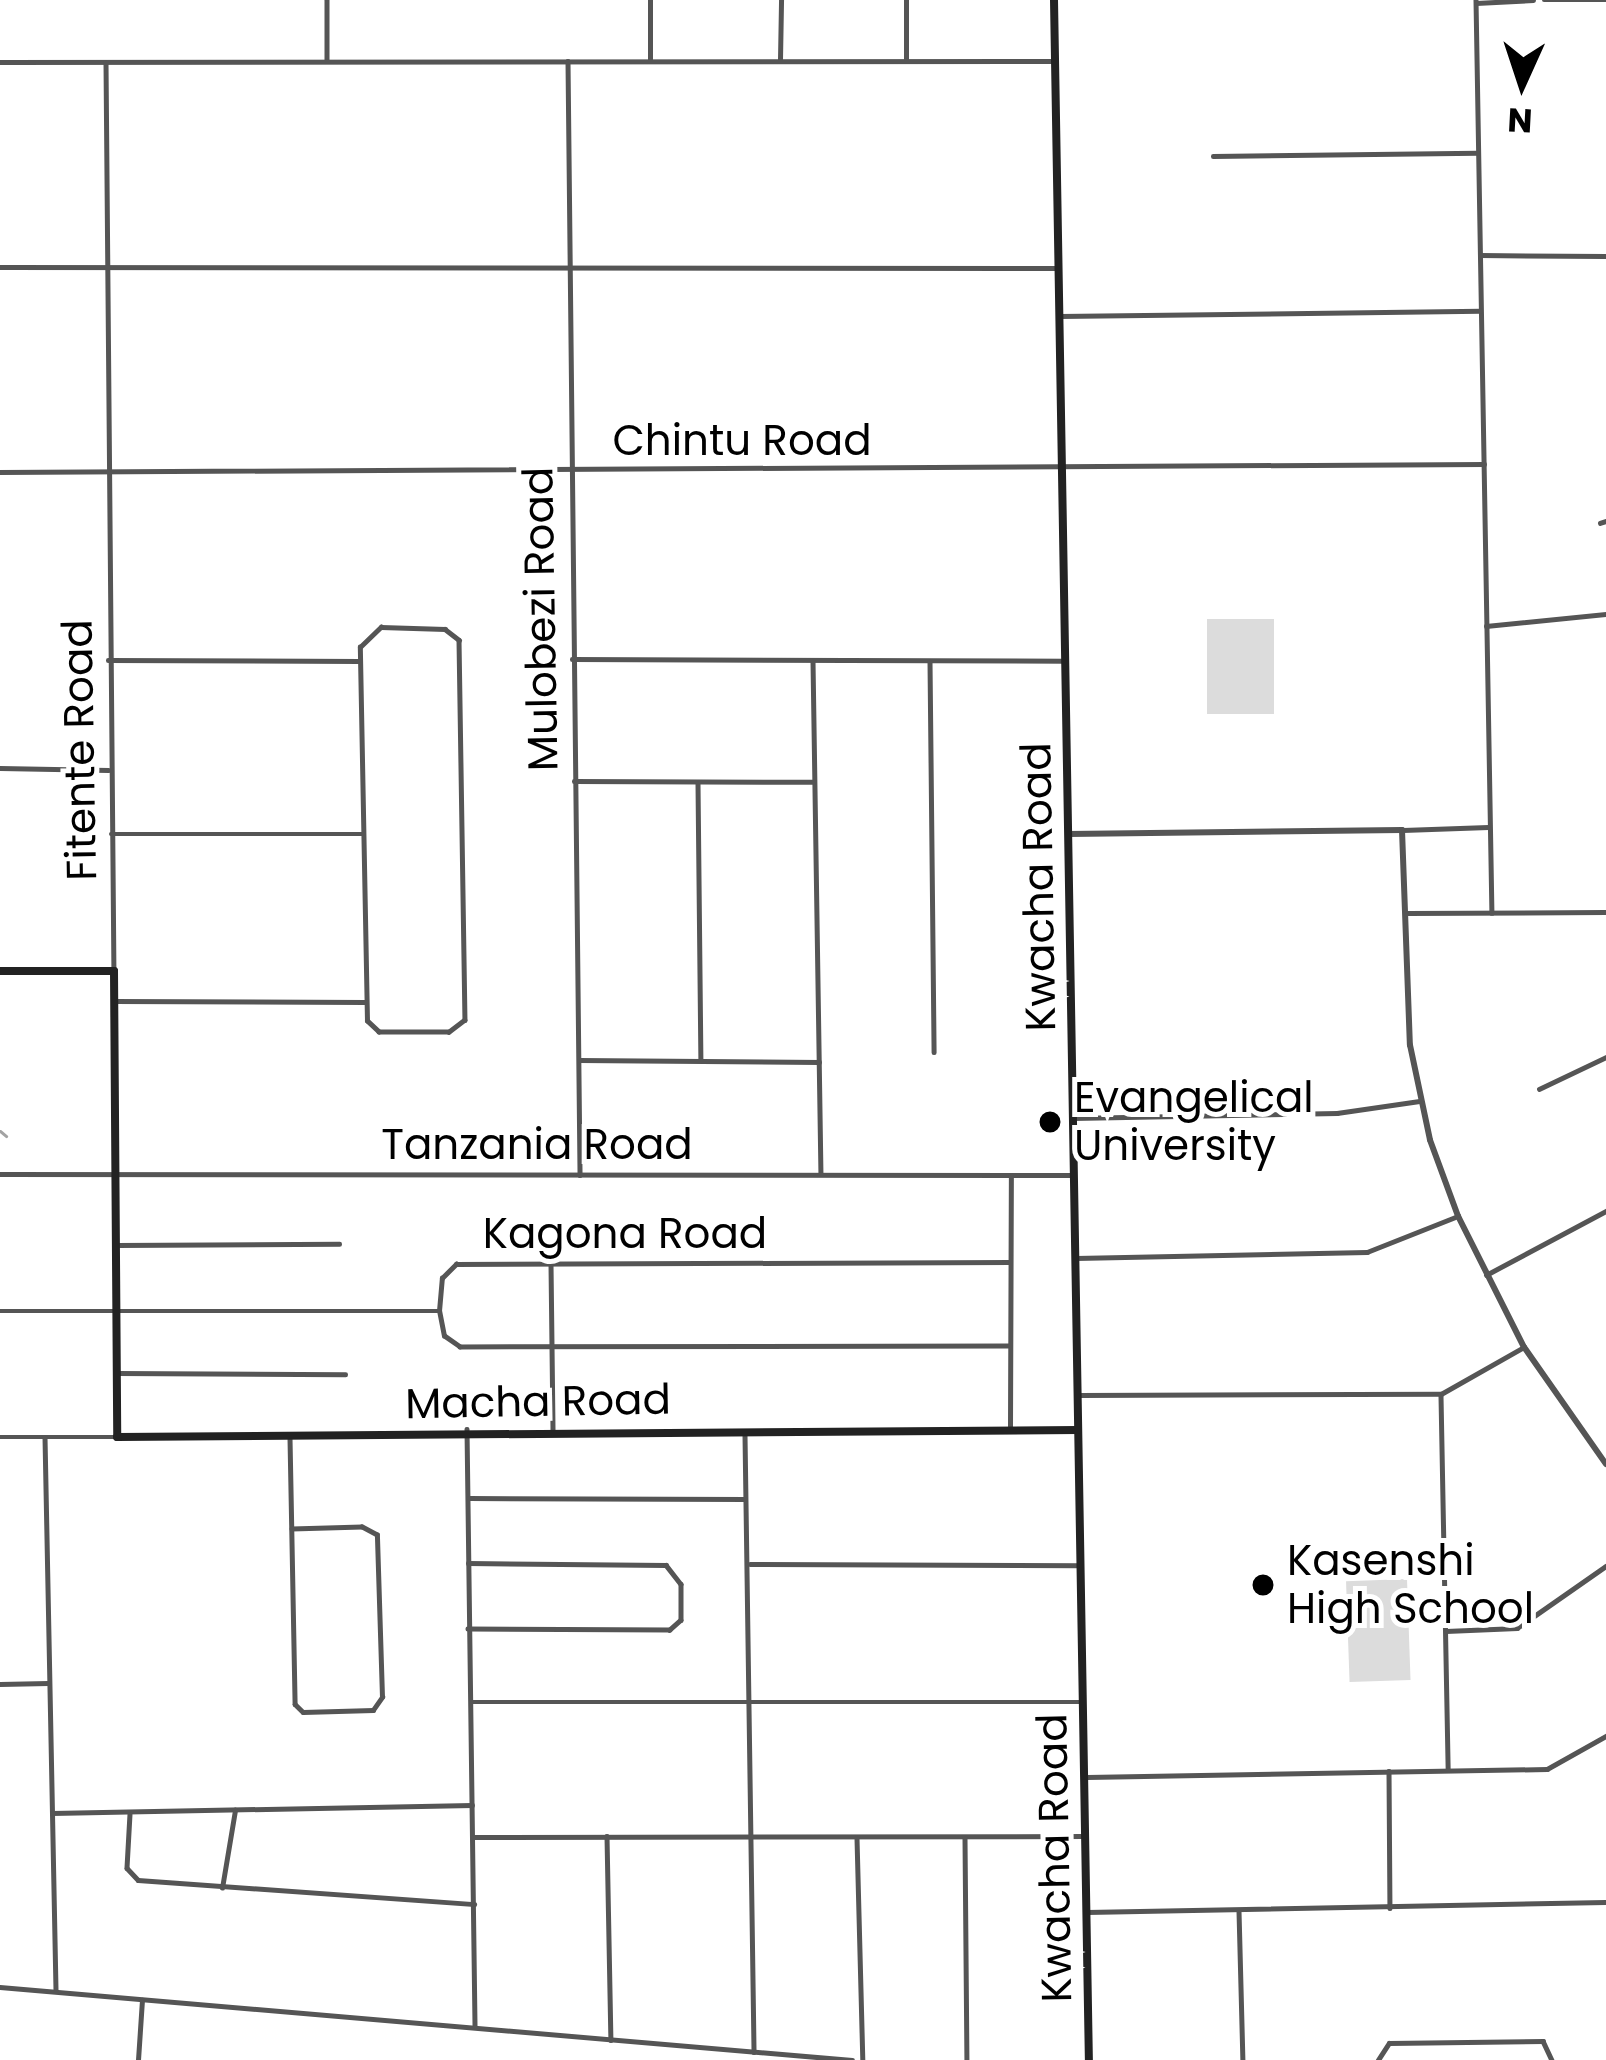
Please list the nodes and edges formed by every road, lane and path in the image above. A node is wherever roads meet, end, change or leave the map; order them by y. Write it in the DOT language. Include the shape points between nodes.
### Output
graph roads {
  1 [pos="326,0"];
  2 [pos="650,0"];
  3 [pos="781,0"];
  4 [pos="906,0"];
  5 [pos="1054,0"];
  6 [pos="1533,0"];
  7 [pos="1544,0"];
  8 [pos="1606,0"];
  9 [pos="1476,1"];
  10 [pos="327,61"];
  11 [pos="568,61"];
  12 [pos="650,61"];
  13 [pos="906,61"];
  14 [pos="1054,61"];
  15 [pos="0,62"];
  16 [pos="106,62"];
  17 [pos="780,62"];
  18 [pos="1477,153"];
  19 [pos="1213,156"];
  20 [pos="1480,255"];
  21 [pos="1606,256"];
  22 [pos="0,267"];
  23 [pos="105,267"];
  24 [pos="567,268"];
  25 [pos="1058,268"];
  26 [pos="1480,311"];
  27 [pos="1058,316"];
  28 [pos="1484,464"];
  29 [pos="568,470"];
  30 [pos="105,471"];
  31 [pos="1062,471"];
  32 [pos="0,472"];
  33 [pos="1606,614"];
  34 [pos="1486,626"];
  35 [pos="572,659"];
  36 [pos="108,660"];
  37 [pos="359,661"];
  38 [pos="813,661"];
  39 [pos="930,661"];
  40 [pos="1064,661"];
  41 [pos="0,768"];
  42 [pos="109,770"];
  43 [pos="574,781"];
  44 [pos="813,782"];
  45 [pos="698,783"];
  46 [pos="1488,827"];
  47 [pos="1402,830"];
  48 [pos="111,834"];
  49 [pos="362,834"];
  50 [pos="1069,834"];
  51 [pos="1606,912"];
  52 [pos="1404,913"];
  53 [pos="1492,913"];
  54 [pos="0,971"];
  55 [pos="114,971"];
  56 [pos="114,1001"];
  57 [pos="364,1002"];
  58 [pos="934,1052"];
  59 [pos="1606,1057"];
  60 [pos="701,1059"];
  61 [pos="578,1060"];
  62 [pos="819,1062"];
  63 [pos="1539,1089"];
  64 [pos="1419,1100"];
  65 [pos="1073,1118"];
  66 [pos="0,1174"];
  67 [pos="116,1174"];
  68 [pos="821,1174"];
  69 [pos="580,1175"];
  70 [pos="1073,1175"];
  71 [pos="1011,1176"];
  72 [pos="1606,1211"];
  73 [pos="1458,1216"];
  74 [pos="339,1244"];
  75 [pos="117,1245"];
  76 [pos="1076,1258"];
  77 [pos="1010,1262"];
  78 [pos="551,1264"];
  79 [pos="1486,1275"];
  80 [pos="0,1311"];
  81 [pos="117,1311"];
  82 [pos="439,1311"];
  83 [pos="1009,1346"];
  84 [pos="552,1347"];
  85 [pos="1524,1347"];
  86 [pos="117,1373"];
  87 [pos="345,1374"];
  88 [pos="1441,1394"];
  89 [pos="1077,1396"];
  90 [pos="1010,1429"];
  91 [pos="466,1430"];
  92 [pos="553,1430"];
  93 [pos="745,1430"];
  94 [pos="1078,1430"];
  95 [pos="0,1437"];
  96 [pos="45,1437"];
  97 [pos="116,1437"];
  98 [pos="290,1438"];
  99 [pos="1606,1464"];
  100 [pos="468,1498"];
  101 [pos="746,1499"];
  102 [pos="292,1528"];
  103 [pos="468,1563"];
  104 [pos="748,1564"];
  105 [pos="1080,1565"];
  106 [pos="1606,1566"];
  107 [pos="468,1629"];
  108 [pos="1446,1631"];
  109 [pos="50,1683"];
  110 [pos="0,1684"];
  111 [pos="471,1702"];
  112 [pos="1082,1702"];
  113 [pos="749,1703"];
  114 [pos="1606,1736"];
  115 [pos="1448,1768"];
  116 [pos="1389,1771"];
  117 [pos="1084,1777"];
  118 [pos="472,1805"];
  119 [pos="236,1810"];
  120 [pos="130,1811"];
  121 [pos="52,1813"];
  122 [pos="752,1835"];
  123 [pos="857,1835"];
  124 [pos="607,1836"];
  125 [pos="964,1836"];
  126 [pos="1085,1836"];
  127 [pos="473,1837"];
  128 [pos="222,1888"];
  129 [pos="1606,1902"];
  130 [pos="474,1904"];
  131 [pos="1390,1908"];
  132 [pos="1239,1911"];
  133 [pos="1087,1912"];
  134 [pos="0,1987"];
  135 [pos="56,1991"];
  136 [pos="142,1999"];
  137 [pos="475,2027"];
  138 [pos="611,2040"];
  139 [pos="754,2051"];
  140 [pos="138,2060"];
  141 [pos="852,2060"];
  142 [pos="862,2060"];
  143 [pos="968,2060"];
  144 [pos="1090,2060"];
  145 [pos="1243,2060"];
  146 [pos="1378,2060"];
  147 [pos="1552,2060"];
  1 -- 10 [label="street"];
  2 -- 12 [label="street"];
  3 -- 17 [label="street"];
  4 -- 13 [label="street"];
  5 -- 14 [label="main road, Kwacha Road"];
  6 -- 9 [label="street"];
  7 -- 8 [label="street"];
  9 -- 18 [label="street"];
  10 -- 11 [label="street"];
  10 -- 16 [label="street"];
  11 -- 12 [label="street"];
  11 -- 24 [label="street, Mulobezi Road"];
  12 -- 17 [label="street"];
  13 -- 14 [label="street"];
  13 -- 17 [label="street"];
  14 -- 25 [label="main road, Kwacha Road"];
  15 -- 16 [label="street"];
  16 -- 23 [label="street, Fitente Road"];
  18 -- 19 [label="street"];
  18 -- 20 [label="street"];
  20 -- 21 [label="street"];
  20 -- 26 [label="street"];
  22 -- 23 [label="street"];
  23 -- 24 [label="street"];
  23 -- 30 [label="street, Fitente Road"];
  24 -- 25 [label="street"];
  24 -- 29 [label="street, Mulobezi Road"];
  25 -- 27 [label="main road, Kwacha Road"];
  26 -- 27 [label="street"];
  26 -- 28 [label="street"];
  27 -- 31 [label="main road, Kwacha Road"];
  28 -- 31 [label="street, Chintu Road"];
  28 -- 34 [label="street"];
  29 -- 30 [label="street, Chintu Road"];
  29 -- 31 [label="street, Chintu Road"];
  29 -- 35 [label="street, Mulobezi Road"];
  30 -- 32 [label="street, Chintu Road"];
  30 -- 36 [label="street, Fitente Road"];
  31 -- 40 [label="main road, Kwacha Road"];
  33 -- 34 [label="street"];
  34 -- 46 [label="street"];
  35 -- 38 [label="street"];
  35 -- 43 [label="street, Mulobezi Road"];
  36 -- 37 [label="street"];
  36 -- 42 [label="street, Fitente Road"];
  37 -- 49 [label="street"];
  37 -- 57 [label="street" via="362,638 381,627 445,628 459,640 465,1020 449,1032 379,1032"];
  38 -- 39 [label="street"];
  38 -- 44 [label="street"];
  39 -- 40 [label="street"];
  39 -- 58 [label="street"];
  40 -- 50 [label="main road, Kwacha Road"];
  41 -- 42 [label="street"];
  42 -- 48 [label="street, Fitente Road"];
  43 -- 45 [label="street"];
  43 -- 61 [label="street, Mulobezi Road"];
  44 -- 45 [label="street"];
  44 -- 62 [label="street"];
  45 -- 60 [label="street"];
  46 -- 47 [label="street"];
  46 -- 53 [label="street"];
  47 -- 50 [label="street"];
  47 -- 52 [label="street"];
  48 -- 49 [label="street"];
  48 -- 55 [label="street, Fitente Road"];
  49 -- 57 [label="street"];
  50 -- 65 [label="main road, Kwacha Road"];
  51 -- 53 [label="street"];
  52 -- 53 [label="street"];
  52 -- 64 [label="street"];
  54 -- 55 [label="main road"];
  55 -- 56 [label="main road, Fitente Road"];
  56 -- 57 [label="street"];
  56 -- 67 [label="main road, Fitente Road"];
  59 -- 63 [label="street"];
  60 -- 61 [label="street"];
  60 -- 62 [label="street"];
  61 -- 69 [label="street, Mulobezi Road"];
  62 -- 68 [label="street"];
  64 -- 65 [label="street" via="1337,1113"];
  64 -- 73 [label="street"];
  65 -- 70 [label="main road, Kwacha Road"];
  66 -- 67 [label="street, Tanzania Road"];
  67 -- 69 [label="street, Tanzania Road"];
  67 -- 75 [label="main road, Fitente Road"];
  68 -- 69 [label="street, Tanzania Road"];
  68 -- 71 [label="street, Tanzania Road"];
  70 -- 71 [label="street, Tanzania Road"];
  70 -- 76 [label="main road, Kwacha Road"];
  71 -- 77 [label="street"];
  72 -- 79 [label="street"];
  73 -- 76 [label="street" via="1367,1252"];
  73 -- 79 [label="street"];
  74 -- 75 [label="street"];
  75 -- 81 [label="main road, Fitente Road"];
  76 -- 89 [label="main road, Kwacha Road"];
  77 -- 78 [label="street, Kagona Road"];
  77 -- 83 [label="street"];
  78 -- 82 [label="street, Kagona Road" via="456,1264 442,1278"];
  78 -- 84 [label="street"];
  79 -- 85 [label="street"];
  80 -- 81 [label="street"];
  81 -- 82 [label="street"];
  81 -- 86 [label="main road, Fitente Road"];
  82 -- 84 [label="street" via="444,1336 460,1347"];
  83 -- 84 [label="street"];
  83 -- 90 [label="street"];
  84 -- 92 [label="street"];
  85 -- 88 [label="street"];
  85 -- 99 [label="street"];
  86 -- 87 [label="street"];
  86 -- 97 [label="main road, Fitente Road"];
  88 -- 89 [label="street"];
  88 -- 108 [label="street"];
  89 -- 94 [label="main road, Kwacha Road"];
  90 -- 93 [label="main road, Macha Road"];
  90 -- 94 [label="main road, Macha Road"];
  91 -- 92 [label="main road, Macha Road"];
  91 -- 98 [label="main road, Macha Road"];
  91 -- 100 [label="street"];
  92 -- 93 [label="main road, Macha Road"];
  93 -- 101 [label="street"];
  94 -- 105 [label="main road, Kwacha Road"];
  95 -- 96 [label="street, Macha Road"];
  96 -- 97 [label="street, Macha Road"];
  96 -- 109 [label="street"];
  97 -- 98 [label="main road, Macha Road"];
  98 -- 102 [label="street"];
  100 -- 101 [label="street"];
  100 -- 103 [label="street"];
  101 -- 104 [label="street"];
  102 -- 102 [label="street" via="362,1527 377,1535 378,1707 303,1712 295,1705"];
  103 -- 107 [label="street"];
  103 -- 107 [label="street" via="665,1565 681,1583 681,1620 670,1630"];
  104 -- 105 [label="street"];
  104 -- 113 [label="street"];
  105 -- 112 [label="main road, Kwacha Road"];
  106 -- 108 [label="street" via="1517,1628"];
  107 -- 111 [label="street"];
  108 -- 115 [label="street"];
  109 -- 110 [label="street"];
  109 -- 121 [label="street"];
  111 -- 113 [label="street"];
  111 -- 118 [label="street"];
  112 -- 113 [label="street"];
  112 -- 117 [label="main road, Kwacha Road"];
  113 -- 122 [label="street"];
  114 -- 115 [label="street" via="1547,1769"];
  115 -- 116 [label="street"];
  116 -- 117 [label="street"];
  116 -- 131 [label="street"];
  117 -- 126 [label="main road, Kwacha Road"];
  118 -- 119 [label="street"];
  118 -- 127 [label="street"];
  119 -- 120 [label="street"];
  119 -- 128 [label="street"];
  120 -- 121 [label="street"];
  120 -- 128 [label="street" via="130,1876"];
  121 -- 135 [label="street"];
  122 -- 123 [label="street"];
  122 -- 124 [label="street"];
  122 -- 139 [label="street"];
  123 -- 125 [label="street"];
  123 -- 142 [label="street"];
  124 -- 127 [label="street"];
  124 -- 138 [label="street"];
  125 -- 126 [label="street"];
  125 -- 143 [label="street"];
  126 -- 133 [label="main road, Kwacha Road"];
  127 -- 130 [label="street"];
  128 -- 130 [label="street"];
  129 -- 131 [label="street"];
  130 -- 137 [label="street"];
  131 -- 132 [label="street"];
  132 -- 133 [label="street"];
  132 -- 145 [label="street"];
  133 -- 144 [label="main road, Kwacha Road"];
  134 -- 135 [label="street"];
  135 -- 136 [label="street"];
  136 -- 137 [label="street"];
  136 -- 140 [label="street"];
  137 -- 138 [label="street"];
  138 -- 139 [label="street"];
  139 -- 141 [label="street"];
  146 -- 147 [label="street" via="1389,2043 1543,2041"];
}
